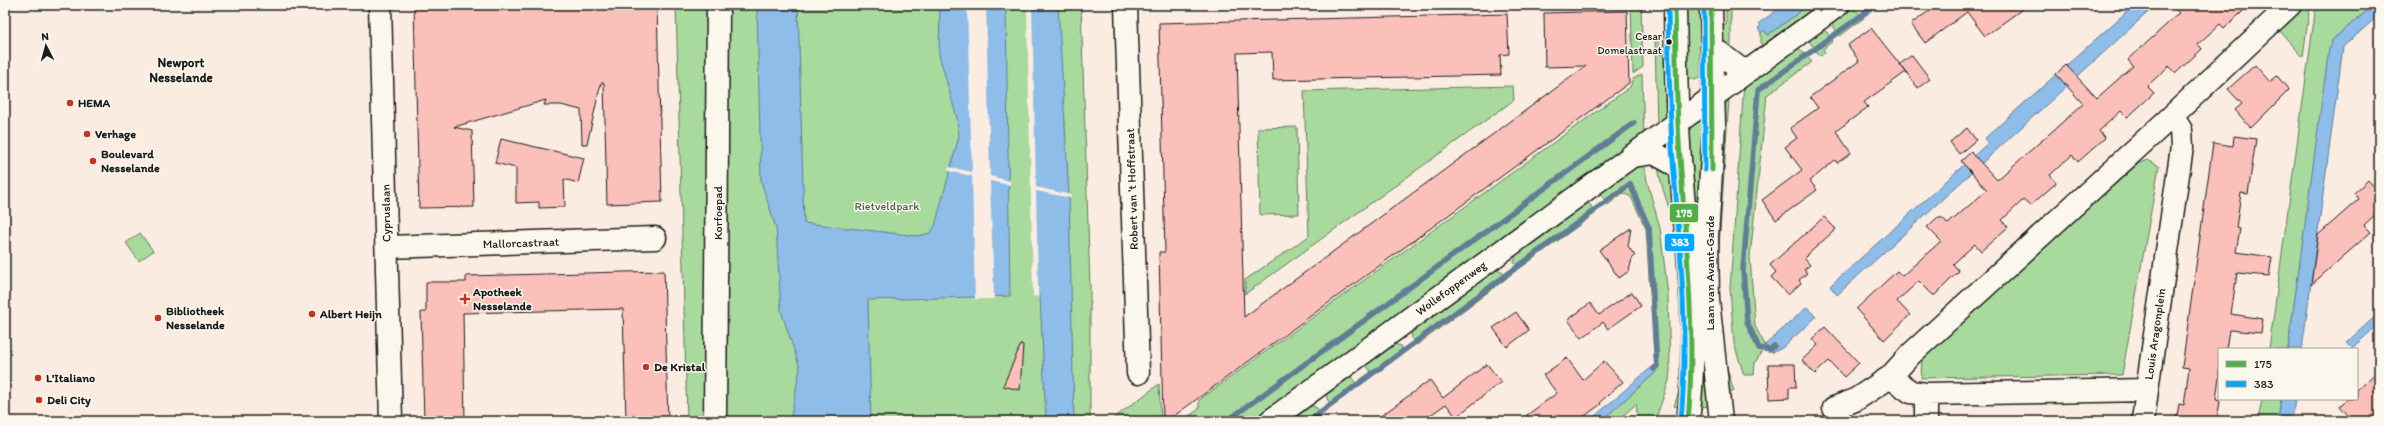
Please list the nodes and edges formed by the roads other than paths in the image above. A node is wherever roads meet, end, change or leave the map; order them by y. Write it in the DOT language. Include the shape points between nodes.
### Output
graph roads {
  1 [pos="380,5"];
  2 [pos="718,5"];
  3 [pos="1126,5"];
  4 [pos="1675,5"];
  5 [pos="1711,5"];
  6 [pos="1838,5"];
  7 [pos="2290,5"];
  8 [pos="1712,47"];
  9 [pos="1750,70"];
  10 [pos="1713,97"];
  11 [pos="2172,116"];
  12 [pos="1678,122"];
  13 [pos="1631,156"];
  14 [pos="1681,168"];
  15 [pos="655,238"];
  16 [pos="386,247"];
  17 [pos="1138,373"];
  18 [pos="1890,377"];
  19 [pos="2147,390"];
  20 [pos="1926,394"];
  21 [pos="1834,408"];
  22 [pos="391,421"];
  23 [pos="715,421"];
  24 [pos="1270,421"];
  25 [pos="1688,421"];
  26 [pos="1720,421"];
  27 [pos="1926,421"];
  28 [pos="2143,421"];
  1 -- 16 [label="street, Cypruslaan"];
  2 -- 23 [label="street, Korfoepad"];
  3 -- 17 [label="street, Robert van 't Hoffstraat"];
  4 -- 12 [label="street, Laan van Avant-Garde"];
  5 -- 8 [label="street, Laan van Avant-Garde"];
  6 -- 9 [label="street, Wollefoppenweg"];
  7 -- 11 [label="street"];
  8 -- 9 [label="street" via="1739,68"];
  8 -- 10 [label="street, Laan van Avant-Garde"];
  9 -- 10 [label="street, Wollefoppenweg"];
  10 -- 12 [label="street, Wollefoppenweg"];
  10 -- 26 [label="street, Laan van Avant-Garde" via="1713,146 1707,236 1708,300"];
  11 -- 18 [label="street" via="1911,354"];
  11 -- 19 [label="street, Louis Aragonplein" via="2181,130 2182,147"];
  12 -- 13 [label="street, Wollefoppenweg"];
  12 -- 14 [label="street, Laan van Avant-Garde"];
  13 -- 14 [label="street, Wollefoppenweg" via="1654,153"];
  13 -- 24 [label="street, Wollefoppenweg"];
  14 -- 25 [label="street, Laan van Avant-Garde" via="1693,311 1693,368"];
  15 -- 16 [label="street, Mallorcastraat"];
  16 -- 22 [label="street, Cypruslaan"];
  18 -- 20 [label="street, Louis Aragonplein" via="1911,392"];
  18 -- 21 [label="street" via="1855,400"];
  19 -- 20 [label="street, Louis Aragonplein"];
  19 -- 28 [label="street"];
  20 -- 27 [label="street"];
}
